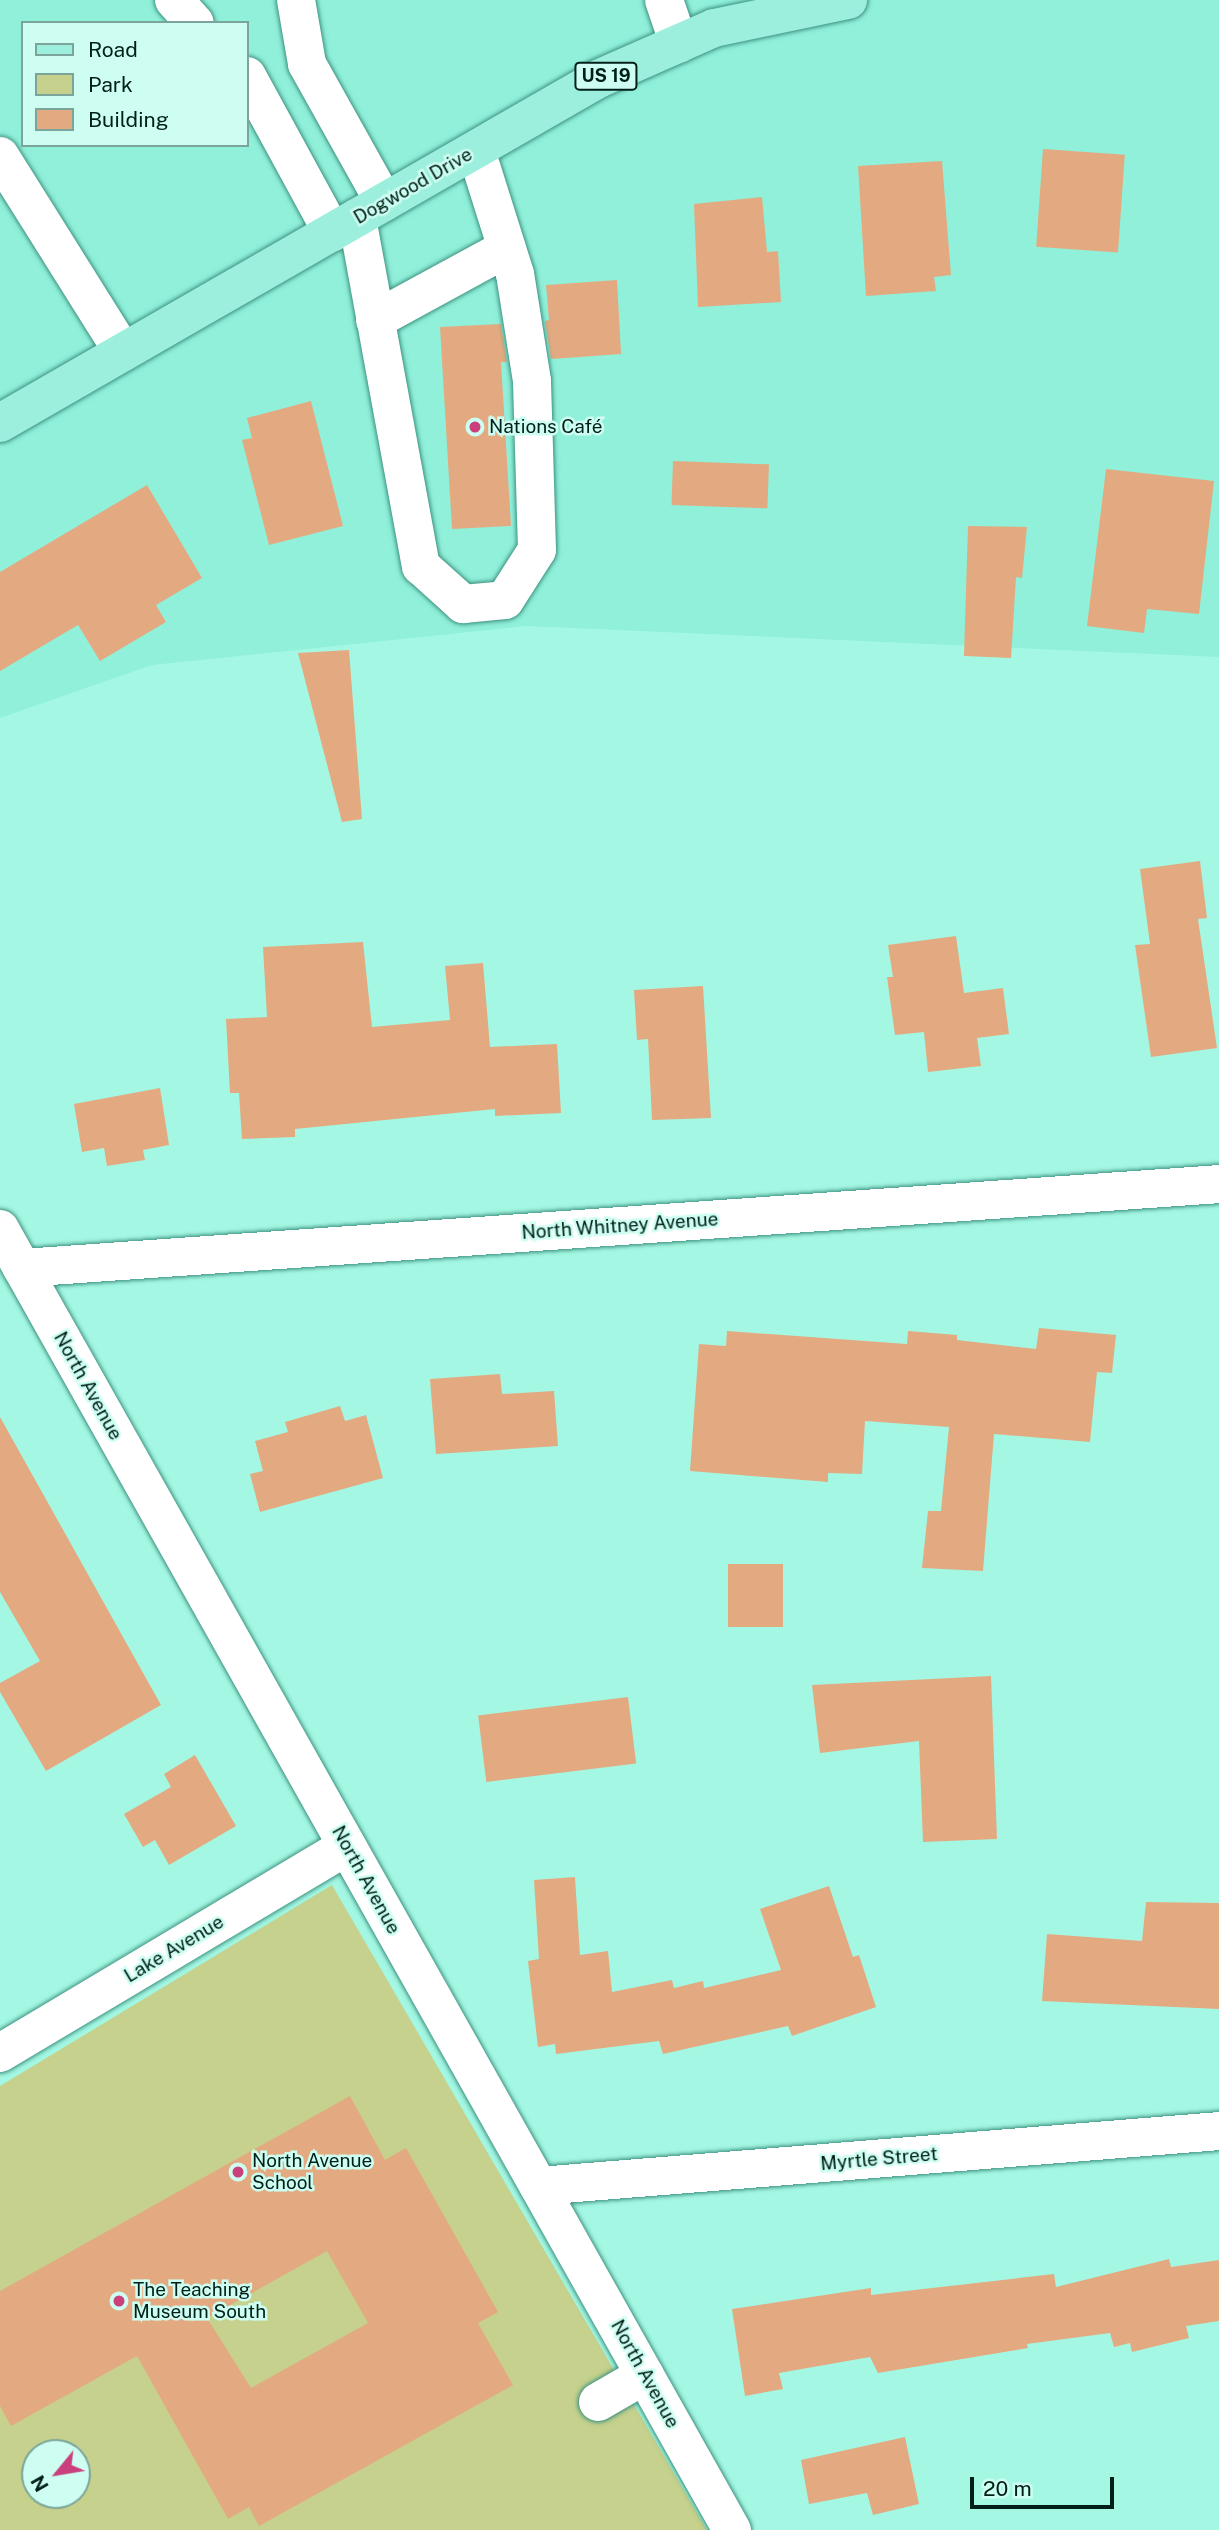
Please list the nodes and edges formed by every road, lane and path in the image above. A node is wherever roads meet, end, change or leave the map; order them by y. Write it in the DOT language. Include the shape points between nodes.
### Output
graph roads {
  1 [pos="174,0"];
  2 [pos="296,0"];
  3 [pos="664,0"];
  4 [pos="848,0"];
  5 [pos="193,21"];
  6 [pos="679,44"];
  7 [pos="248,77"];
  8 [pos="476,149"];
  9 [pos="0,156"];
  10 [pos="358,217"];
  11 [pos="507,248"];
  12 [pos="375,320"];
  13 [pos="124,352"];
  14 [pos="0,423"];
  15 [pos="1219,1184"];
  16 [pos="0,1229"];
  17 [pos="22,1268"];
  18 [pos="347,1846"];
  19 [pos="0,2053"];
  20 [pos="1219,2131"];
  21 [pos="539,2186"];
  22 [pos="645,2375"];
  23 [pos="598,2402"];
  24 [pos="733,2530"];
  1 -- 5 [label="street"];
  2 -- 10 [label="street" via="307,64"];
  3 -- 6 [label="street"];
  4 -- 6 [label="main road, Dogwood Drive / US 19" via="714,28"];
  6 -- 8 [label="main road, Dogwood Drive / US 19" via="598,79"];
  7 -- 10 [label="street"];
  8 -- 10 [label="main road, Dogwood Drive / US 19"];
  8 -- 11 [label="street"];
  9 -- 13 [label="street"];
  10 -- 12 [label="street"];
  10 -- 13 [label="main road, Dogwood Drive / US 19"];
  11 -- 12 [label="street"];
  11 -- 12 [label="street" via="532,381 537,550 505,600 463,604 421,566"];
  13 -- 14 [label="main road, Dogwood Drive / US 19"];
  15 -- 17 [label="street, North Whitney Avenue"];
  16 -- 17 [label="street, North Avenue"];
  17 -- 18 [label="street, North Avenue"];
  18 -- 19 [label="street, Lake Avenue"];
  18 -- 21 [label="street, North Avenue"];
  20 -- 21 [label="street, Myrtle Street"];
  21 -- 22 [label="street, North Avenue"];
  22 -- 23 [label="street"];
  22 -- 24 [label="street, North Avenue"];
}
